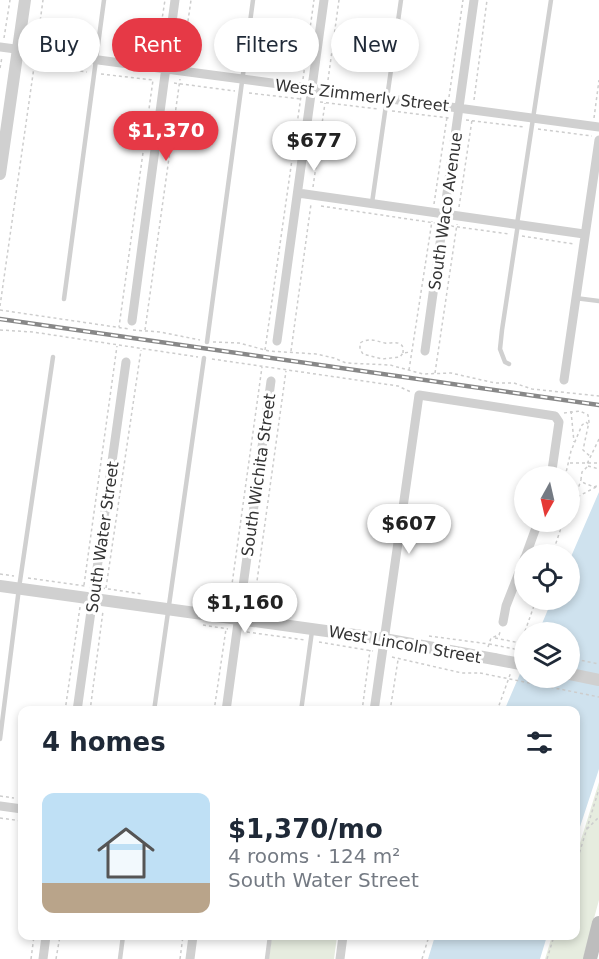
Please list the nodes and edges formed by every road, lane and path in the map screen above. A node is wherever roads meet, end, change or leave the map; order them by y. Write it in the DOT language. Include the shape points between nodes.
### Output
graph roads {
  1 [pos="10,0"];
  2 [pos="25,0"];
  3 [pos="43,0"];
  4 [pos="104,0"];
  5 [pos="165,0"];
  6 [pos="176,0"];
  7 [pos="191,0"];
  8 [pos="253,0"];
  9 [pos="314,0"];
  10 [pos="324,0"];
  11 [pos="339,0"];
  12 [pos="401,0"];
  13 [pos="463,0"];
  14 [pos="474,0"];
  15 [pos="487,0"];
  16 [pos="551,0"];
  17 [pos="41,18"];
  18 [pos="162,18"];
  19 [pos="173,18"];
  20 [pos="188,18"];
  21 [pos="100,30"];
  22 [pos="2,47"];
  23 [pos="17,56"];
  24 [pos="1,59"];
  25 [pos="0,68"];
  26 [pos="33,72"];
  27 [pos="87,72"];
  28 [pos="165,72"];
  29 [pos="181,72"];
  30 [pos="94,73"];
  31 [pos="243,80"];
  32 [pos="164,82"];
  33 [pos="179,84"];
  34 [pos="307,87"];
  35 [pos="327,90"];
  36 [pos="242,92"];
  37 [pos="387,98"];
  38 [pos="305,100"];
  39 [pos="325,102"];
  40 [pos="448,105"];
  41 [pos="459,107"];
  42 [pos="473,109"];
  43 [pos="386,110"];
  44 [pos="532,117"];
  45 [pos="447,118"];
  46 [pos="458,119"];
  47 [pos="471,121"];
  48 [pos="599,127"];
  49 [pos="531,128"];
  50 [pos="599,139"];
  51 [pos="0,174"];
  52 [pos="298,193"];
  53 [pos="312,195"];
  54 [pos="372,203"];
  55 [pos="433,211"];
  56 [pos="444,213"];
  57 [pos="458,215"];
  58 [pos="517,224"];
  59 [pos="584,234"];
  60 [pos="575,298"];
  61 [pos="64,299"];
  62 [pos="599,301"];
  63 [pos="0,306"];
  64 [pos="0,310"];
  65 [pos="132,321"];
  66 [pos="119,328"];
  67 [pos="0,330"];
  68 [pos="145,331"];
  69 [pos="277,341"];
  70 [pos="207,342"];
  71 [pos="117,345"];
  72 [pos="141,349"];
  73 [pos="265,350"];
  74 [pos="291,351"];
  75 [pos="425,351"];
  76 [pos="411,352"];
  77 [pos="403,353"];
  78 [pos="53,357"];
  79 [pos="204,358"];
  80 [pos="382,359"];
  81 [pos="126,362"];
  82 [pos="382,364"];
  83 [pos="509,364"];
  84 [pos="262,367"];
  85 [pos="409,370"];
  86 [pos="286,371"];
  87 [pos="435,373"];
  88 [pos="564,380"];
  89 [pos="271,381"];
  90 [pos="419,395"];
  91 [pos="599,396"];
  92 [pos="571,411"];
  93 [pos="555,416"];
  94 [pos="588,425"];
  95 [pos="599,439"];
  96 [pos="574,443"];
  97 [pos="591,458"];
  98 [pos="588,462"];
  99 [pos="569,463"];
  100 [pos="599,463"];
  101 [pos="553,466"];
  102 [pos="568,466"];
  103 [pos="588,466"];
  104 [pos="599,469"];
  105 [pos="581,479"];
  106 [pos="599,485"];
  107 [pos="580,497"];
  108 [pos="514,585"];
  109 [pos="0,586"];
  110 [pos="19,588"];
  111 [pos="93,598"];
  112 [pos="168,608"];
  113 [pos="242,622"];
  114 [pos="504,622"];
  115 [pos="312,628"];
  116 [pos="495,638"];
  117 [pos="384,639"];
  118 [pos="514,642"];
  119 [pos="489,644"];
  120 [pos="514,649"];
  121 [pos="370,650"];
  122 [pos="490,658"];
  123 [pos="398,659"];
  124 [pos="580,660"];
  125 [pos="514,663"];
  126 [pos="599,664"];
  127 [pos="480,673"];
  128 [pos="580,676"];
  129 [pos="599,680"];
  130 [pos="599,697"];
  131 [pos="66,706"];
  132 [pos="78,706"];
  133 [pos="90,706"];
  134 [pos="155,706"];
  135 [pos="216,706"];
  136 [pos="227,706"];
  137 [pos="302,706"];
  138 [pos="363,706"];
  139 [pos="375,706"];
  140 [pos="391,706"];
  141 [pos="0,739"];
  142 [pos="599,789"];
  143 [pos="0,796"];
  144 [pos="18,798"];
  145 [pos="0,806"];
  146 [pos="18,808"];
  147 [pos="0,818"];
  148 [pos="599,818"];
  149 [pos="18,820"];
  150 [pos="587,829"];
  151 [pos="580,851"];
  152 [pos="599,923"];
  153 [pos="33,940"];
  154 [pos="45,940"];
  155 [pos="59,940"];
  156 [pos="122,940"];
  157 [pos="182,940"];
  158 [pos="192,940"];
  159 [pos="269,940"];
  160 [pos="342,940"];
  161 [pos="428,940"];
  162 [pos="553,940"];
  163 [pos="31,959"];
  164 [pos="43,959"];
  165 [pos="56,959"];
  166 [pos="120,959"];
  167 [pos="180,959"];
  168 [pos="190,959"];
  169 [pos="267,959"];
  170 [pos="340,959"];
  171 [pos="422,959"];
  172 [pos="547,959"];
  173 [pos="590,959"];
  1 -- 22 [label="path"];
  2 -- 23 [label="street"];
  3 -- 17 [label="path"];
  4 -- 21 [label="lane"];
  5 -- 18 [label="path"];
  6 -- 19 [label="street"];
  7 -- 20 [label="path"];
  8 -- 31 [label="lane"];
  9 -- 34 [label="path"];
  10 -- 34 [label="street"];
  11 -- 35 [label="path"];
  12 -- 37 [label="lane"];
  13 -- 40 [label="path"];
  14 -- 41 [label="street, South Waco Avenue"];
  15 -- 42 [label="path"];
  16 -- 44 [label="lane"];
  22 -- 23 [label="street, West Zimmerly Street"];
  22 -- 24 [label="path"];
  23 -- 24 [label="path"];
  23 -- 51 [label="street"];
  24 -- 25 [label="path"];
  26 -- 63 [label="path"];
  27 -- 30 [label="path"];
  28 -- 32 [label="street"];
  29 -- 31 [label="street, West Zimmerly Street"];
  29 -- 33 [label="path"];
  30 -- 61 [label="lane"];
  30 -- 66 [label="path" via="153,81"];
  31 -- 34 [label="street, West Zimmerly Street"];
  31 -- 36 [label="lane"];
  32 -- 33 [label="path"];
  32 -- 65 [label="street"];
  33 -- 36 [label="path"];
  33 -- 68 [label="path"];
  34 -- 35 [label="street, West Zimmerly Street"];
  34 -- 38 [label="street"];
  34 -- 38 [label="path"];
  35 -- 37 [label="street, West Zimmerly Street"];
  35 -- 39 [label="path"];
  36 -- 38 [label="path"];
  36 -- 70 [label="lane"];
  37 -- 40 [label="street, West Zimmerly Street"];
  37 -- 43 [label="lane"];
  38 -- 39 [label="path"];
  38 -- 52 [label="street"];
  38 -- 73 [label="path"];
  39 -- 43 [label="path"];
  39 -- 53 [label="path"];
  40 -- 41 [label="street, West Zimmerly Street"];
  40 -- 45 [label="path"];
  41 -- 42 [label="street, West Zimmerly Street"];
  41 -- 46 [label="street, South Waco Avenue"];
  42 -- 44 [label="street, West Zimmerly Street"];
  42 -- 47 [label="path"];
  43 -- 45 [label="path"];
  43 -- 54 [label="lane"];
  44 -- 48 [label="street, West Zimmerly Street"];
  44 -- 49 [label="lane"];
  45 -- 46 [label="path"];
  45 -- 55 [label="path"];
  46 -- 47 [label="path"];
  46 -- 56 [label="street, South Waco Avenue"];
  47 -- 49 [label="path"];
  47 -- 57 [label="path"];
  49 -- 50 [label="path"];
  49 -- 58 [label="lane"];
  50 -- 59 [label="street"];
  52 -- 53 [label="street"];
  52 -- 69 [label="street"];
  53 -- 54 [label="street"];
  53 -- 74 [label="path"];
  54 -- 55 [label="street"];
  55 -- 56 [label="street"];
  55 -- 76 [label="path"];
  56 -- 57 [label="street"];
  56 -- 75 [label="street, South Waco Avenue"];
  57 -- 58 [label="street"];
  57 -- 87 [label="path"];
  58 -- 59 [label="street"];
  58 -- 83 [label="lane" via="500,349"];
  59 -- 60 [label="street"];
  60 -- 62 [label="lane"];
  60 -- 88 [label="street"];
  64 -- 66 [label="path"];
  66 -- 68 [label="path"];
  67 -- 71 [label="path"];
  68 -- 70 [label="path"];
  70 -- 73 [label="path"];
  71 -- 72 [label="path"];
  71 -- 111 [label="path"];
  72 -- 79 [label="path"];
  72 -- 111 [label="path"];
  73 -- 74 [label="path"];
  74 -- 82 [label="path" via="346,363"];
  76 -- 77 [label="path"];
  76 -- 85 [label="path"];
  77 -- 80 [label="path" via="400,357"];
  77 -- 80 [label="path" via="403,347 394,342 373,339 360,343 363,354"];
  78 -- 110 [label="lane"];
  79 -- 84 [label="path"];
  79 -- 112 [label="lane"];
  80 -- 82 [label="path"];
  81 -- 111 [label="street, South Water Street"];
  82 -- 85 [label="path"];
  84 -- 86 [label="path"];
  84 -- 113 [label="path"];
  85 -- 87 [label="path"];
  86 -- 90 [label="path" via="398,386"];
  86 -- 113 [label="path"];
  87 -- 91 [label="path"];
  89 -- 113 [label="street, South Wichita Street"];
  90 -- 93 [label="street"];
  90 -- 117 [label="street"];
  92 -- 93 [label="path"];
  92 -- 94 [label="path" via="585,412"];
  92 -- 96 [label="path"];
  93 -- 101 [label="street" via="559,422"];
  94 -- 96 [label="path" via="582,425"];
  94 -- 97 [label="path" via="583,450"];
  95 -- 97 [label="path"];
  96 -- 99 [label="path"];
  97 -- 98 [label="path"];
  98 -- 99 [label="path"];
  98 -- 100 [label="path"];
  98 -- 103 [label="path"];
  99 -- 102 [label="path"];
  103 -- 104 [label="path"];
  103 -- 105 [label="path"];
  105 -- 106 [label="path" via="588,486"];
  106 -- 107 [label="path"];
  108 -- 114 [label="street"];
  109 -- 110 [label="street, West Lincoln Street"];
  110 -- 111 [label="street, West Lincoln Street"];
  110 -- 141 [label="lane"];
  111 -- 112 [label="street, West Lincoln Street"];
  111 -- 131 [label="path"];
  111 -- 132 [label="street, South Water Street"];
  111 -- 133 [label="path"];
  112 -- 113 [label="street, West Lincoln Street"];
  112 -- 134 [label="lane"];
  113 -- 115 [label="street, West Lincoln Street"];
  113 -- 135 [label="path"];
  113 -- 136 [label="street, South Wichita Street"];
  114 -- 116 [label="path"];
  115 -- 117 [label="street, West Lincoln Street"];
  115 -- 137 [label="lane"];
  116 -- 118 [label="path"];
  116 -- 119 [label="path"];
  117 -- 122 [label="street, West Lincoln Street"];
  117 -- 139 [label="street"];
  119 -- 120 [label="path, bridge"];
  119 -- 122 [label="path"];
  121 -- 138 [label="path"];
  122 -- 125 [label="street, West Lincoln Street, bridge"];
  123 -- 140 [label="path"];
  124 -- 126 [label="path"];
  127 -- 130 [label="path, bridge"];
  128 -- 129 [label="street"];
  142 -- 150 [label="path"];
  143 -- 144 [label="path"];
  145 -- 146 [label="street"];
  147 -- 149 [label="path"];
  148 -- 150 [label="path"];
  150 -- 151 [label="path"];
  152 -- 173 [label="main road"];
  153 -- 163 [label="path"];
  154 -- 164 [label="street"];
  155 -- 165 [label="path"];
  156 -- 166 [label="lane"];
  157 -- 167 [label="path"];
  158 -- 168 [label="street"];
  159 -- 169 [label="lane"];
  160 -- 170 [label="street"];
  161 -- 171 [label="path"];
  162 -- 172 [label="path"];
}
